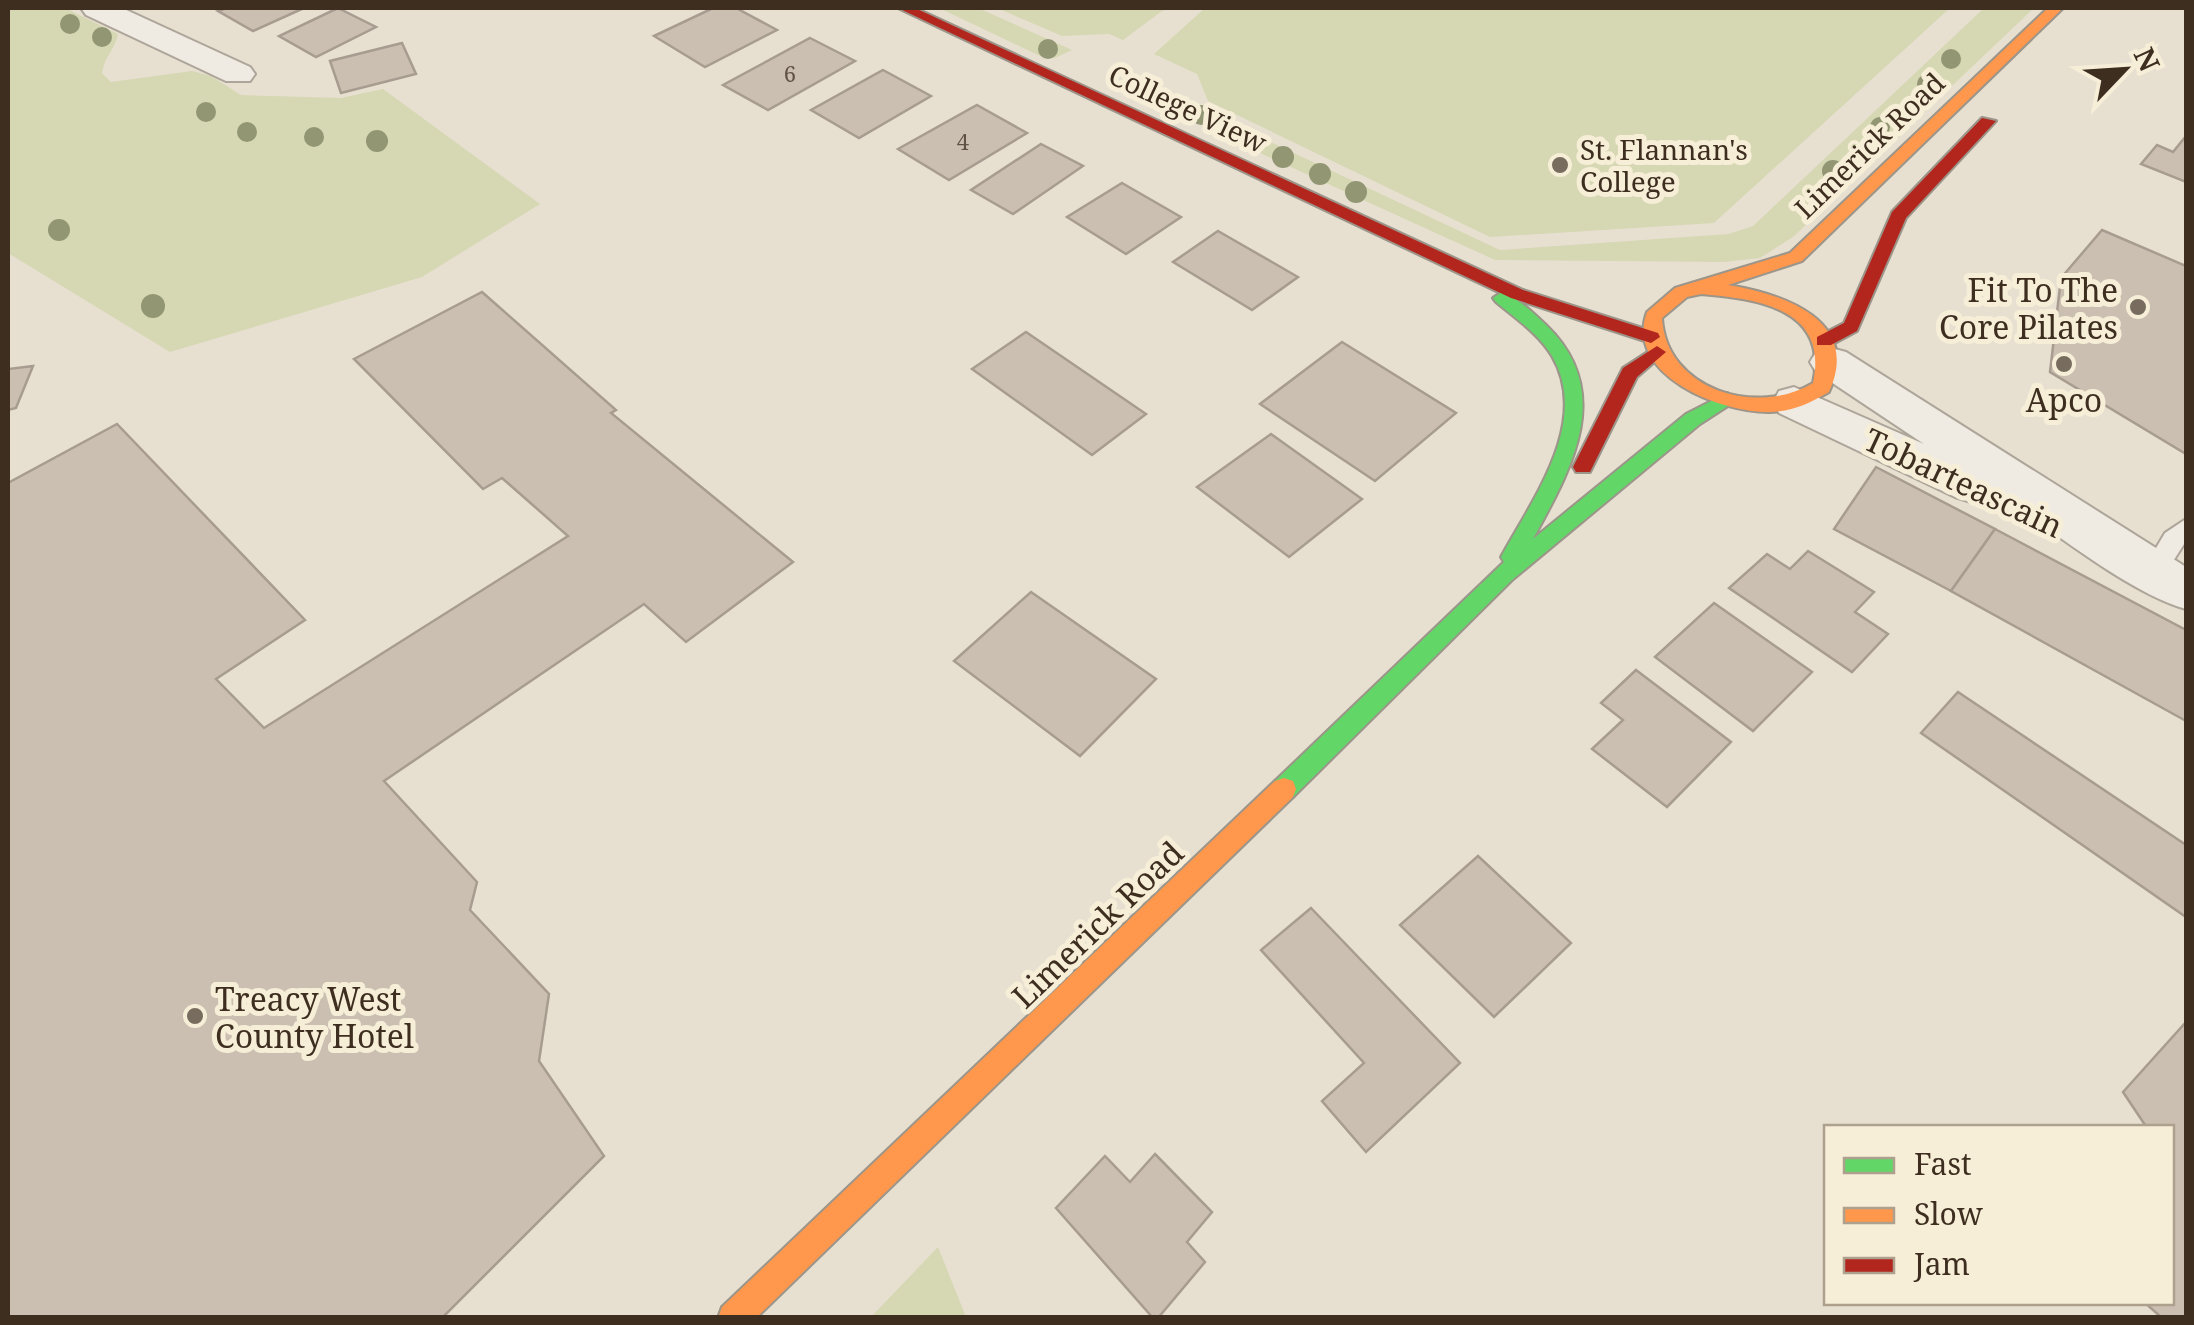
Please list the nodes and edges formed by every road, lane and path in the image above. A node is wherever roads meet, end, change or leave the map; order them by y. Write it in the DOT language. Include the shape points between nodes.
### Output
graph roads {
  1 [pos="97,8"];
  2 [pos="905,8"];
  3 [pos="2056,8"];
  4 [pos="238,74"];
  5 [pos="2004,104"];
  6 [pos="1448,260"];
  7 [pos="1557,282"];
  8 [pos="1646,289"];
  9 [pos="1691,290"];
  10 [pos="1654,345"];
  11 [pos="1828,352"];
  12 [pos="1727,400"];
  13 [pos="1794,402"];
  14 [pos="2186,528"];
  15 [pos="1504,574"];
  16 [pos="2158,574"];
  17 [pos="733,1318"];
  1 -- 4 [label="street"];
  2 -- 6 [label="main road, College View"];
  3 -- 9 [label="main road, Limerick Road" via="1796,257"];
  5 -- 11 [label="main road" via="1898,216 1851,327"];
  6 -- 7 [label="main road, College View"];
  6 -- 10 [label="main road, College View" via="1517,294"];
  6 -- 15 [label="main road, College View" via="1555,342 1578,396 1571,439"];
  8 -- 9 [label="main road"];
  9 -- 10 [label="main road" via="1653,316"];
  9 -- 11 [label="main road" via="1748,291 1780,303 1808,321"];
  10 -- 12 [label="main road" via="1688,382"];
  10 -- 15 [label="main road, Limerick Road" via="1630,373 1585,464"];
  11 -- 13 [label="main road" via="1822,387"];
  11 -- 16 [label="street, Tobarteascain"];
  12 -- 13 [label="main road"];
  12 -- 15 [label="main road, Limerick Road" via="1693,419"];
  13 -- 16 [label="street, Tobarteascain"];
  14 -- 16 [label="lane" via="2173,539"];
  15 -- 17 [label="main road, Limerick Road"];
}
